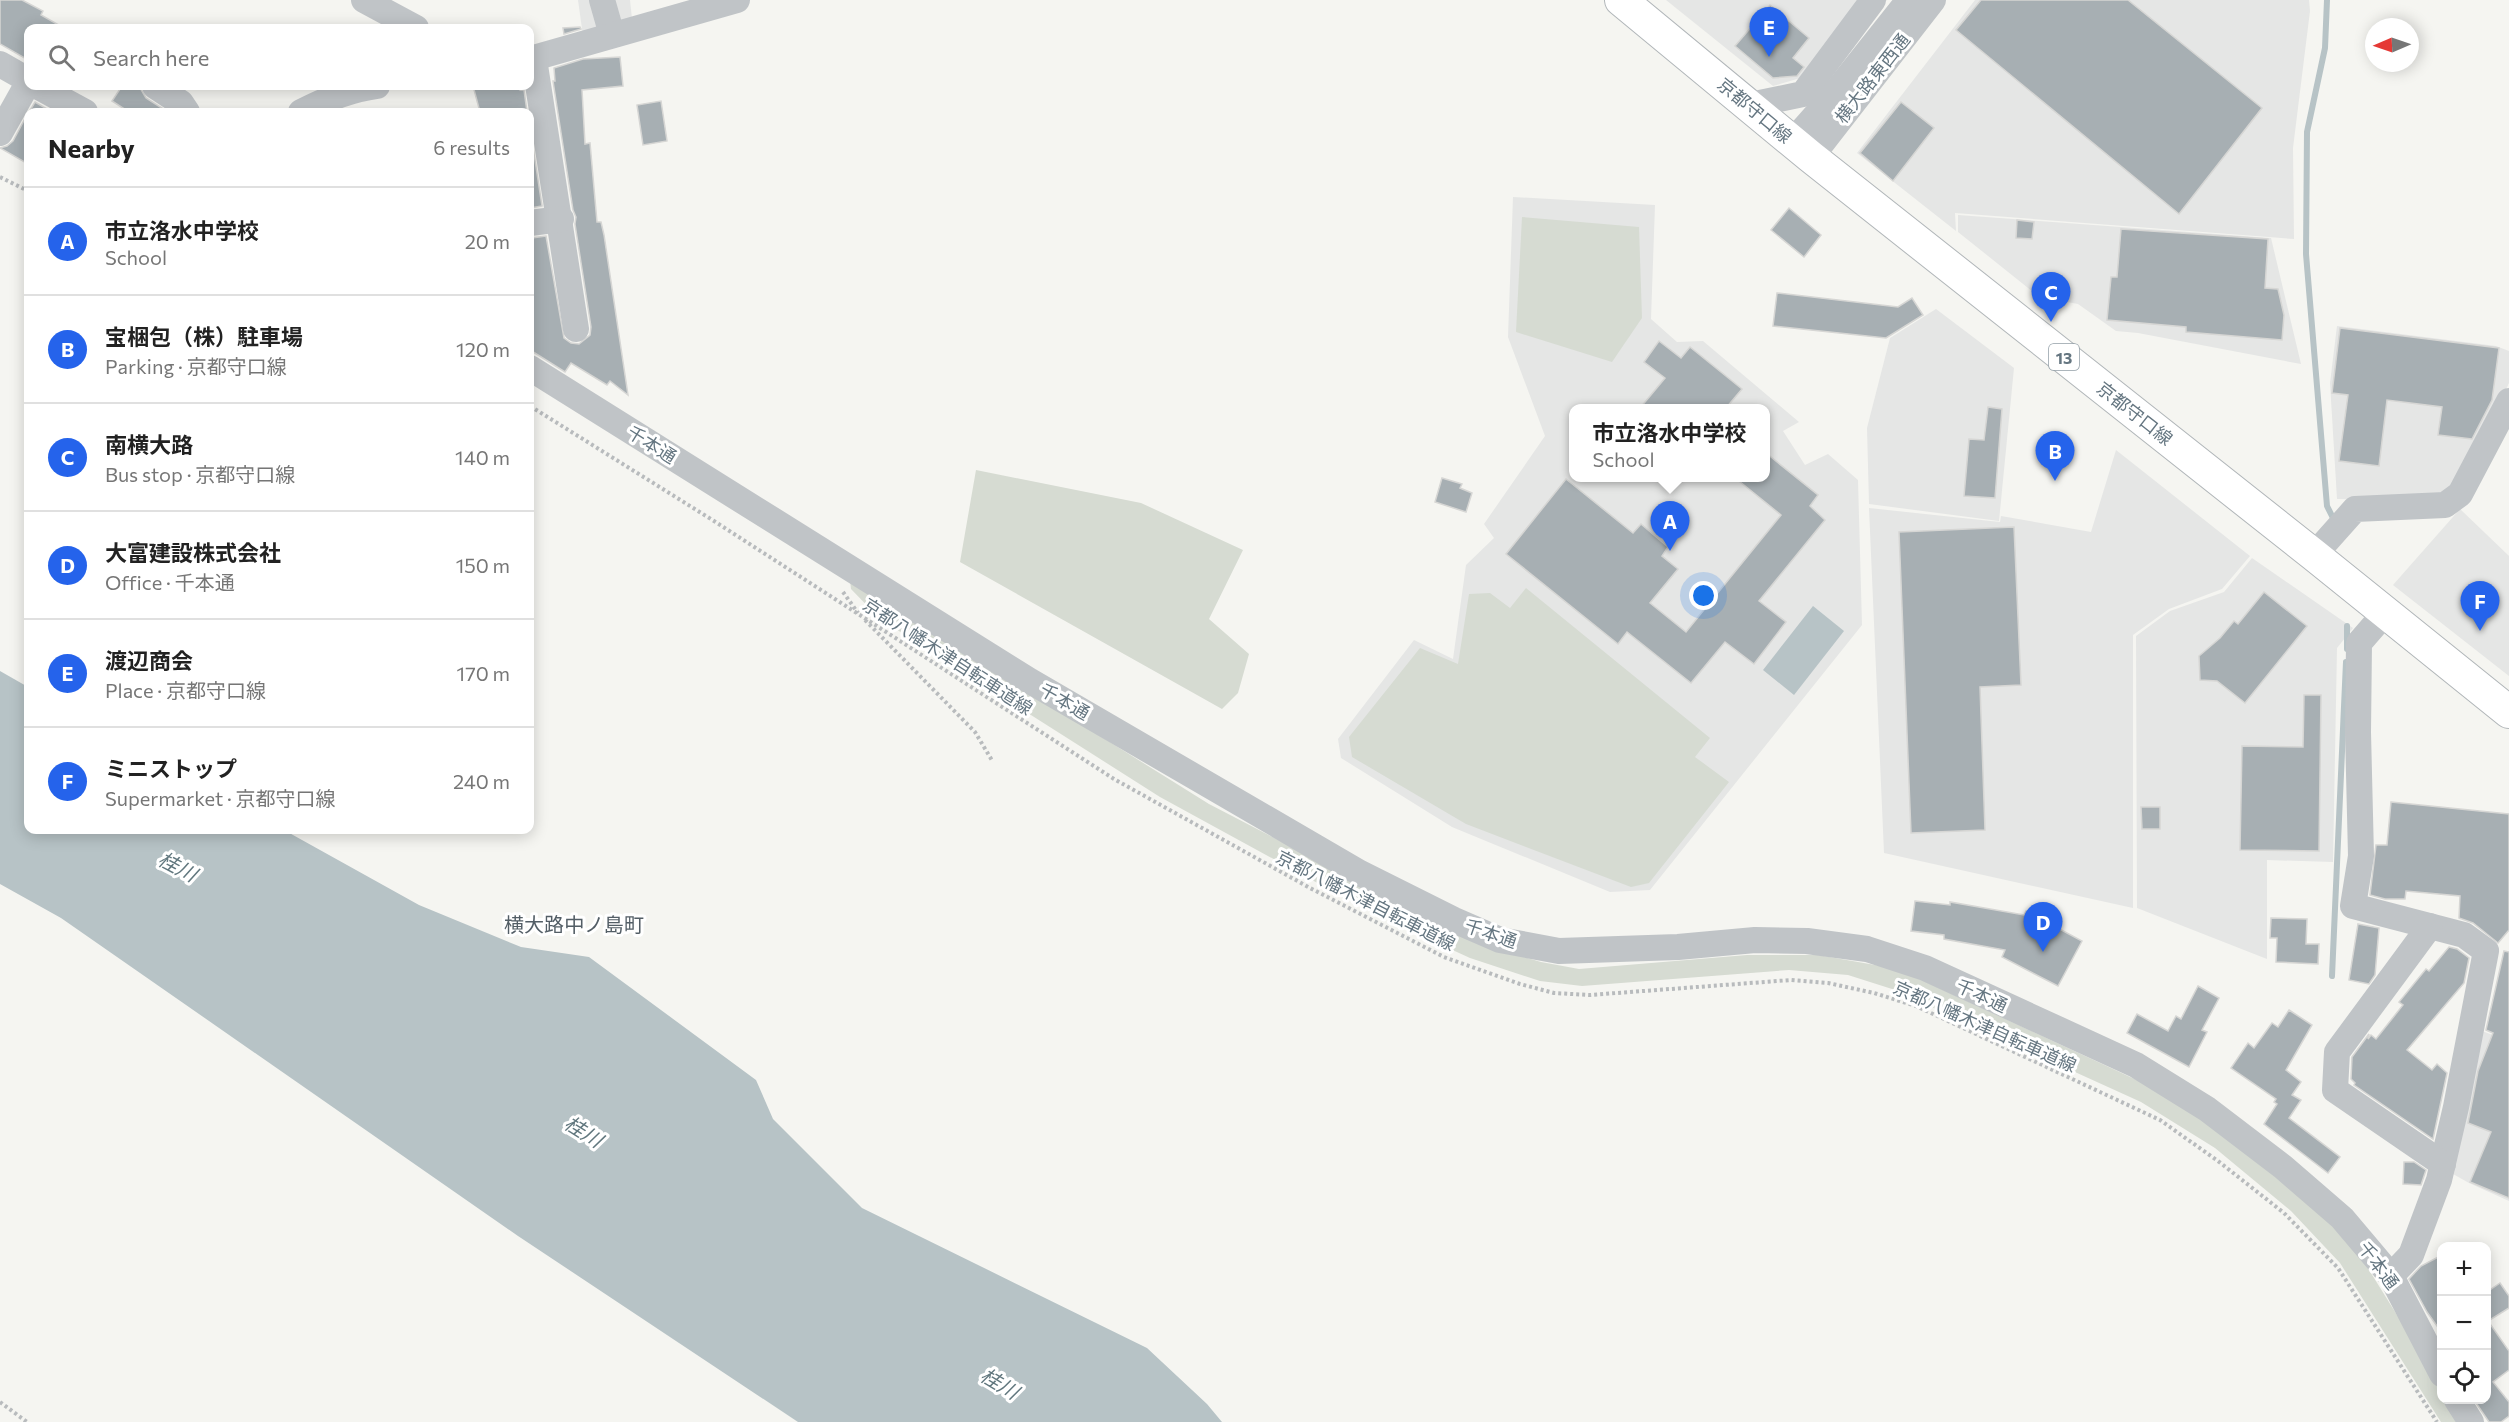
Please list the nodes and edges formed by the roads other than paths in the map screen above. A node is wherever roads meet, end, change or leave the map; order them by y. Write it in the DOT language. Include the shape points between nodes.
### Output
graph roads {
  1 [pos="364,0"];
  2 [pos="602,0"];
  3 [pos="737,0"];
  4 [pos="1621,0"];
  5 [pos="1873,0"];
  6 [pos="1909,0"];
  7 [pos="1933,0"];
  8 [pos="409,24"];
  9 [pos="612,35"];
  10 [pos="534,58"];
  11 [pos="0,64"];
  12 [pos="534,70"];
  13 [pos="24,79"];
  14 [pos="24,89"];
  15 [pos="44,90"];
  16 [pos="160,90"];
  17 [pos="352,90"];
  18 [pos="1750,105"];
  19 [pos="78,108"];
  20 [pos="184,108"];
  21 [pos="309,108"];
  22 [pos="0,133"];
  23 [pos="1802,149"];
  24 [pos="561,219"];
  25 [pos="534,222"];
  26 [pos="576,329"];
  27 [pos="534,371"];
  28 [pos="2509,401"];
  29 [pos="2321,547"];
  30 [pos="2385,614"];
  31 [pos="2509,712"];
  32 [pos="2430,926"];
  33 [pos="2443,1164"];
  34 [pos="2391,1276"];
  35 [pos="2437,1364"];
  36 [pos="2460,1404"];
  37 [pos="2471,1422"];
  1 -- 8 [label="street"];
  2 -- 9 [label="street"];
  3 -- 9 [label="street"];
  4 -- 18 [label="main road, 京都守口線 / 13"];
  5 -- 18 [label="street" via="1803,94"];
  6 -- 23 [label="street, 横大路東西通" via="1831,98"];
  7 -- 23 [label="street, 横大路東西通"];
  9 -- 10 [label="street"];
  11 -- 13 [label="street"];
  12 -- 24 [label="street"];
  14 -- 22 [label="street"];
  15 -- 19 [label="street"];
  16 -- 20 [label="street"];
  17 -- 21 [label="street"];
  18 -- 23 [label="main road, 京都守口線 / 13"];
  23 -- 29 [label="main road, 京都守口線 / 13"];
  24 -- 25 [label="street"];
  24 -- 26 [label="street"];
  27 -- 34 [label="street, 千本通" via="1030,681 1360,873 1454,920 1500,940 1559,951 1755,940 1807,941 1867,949 1925,968 2136,1065 2207,1109 2342,1218"];
  28 -- 29 [label="street" via="2460,494 2445,505 2355,509"];
  29 -- 30 [label="main road, 京都守口線 / 13"];
  30 -- 31 [label="main road, 京都守口線 / 13"];
  30 -- 32 [label="street" via="2359,643 2361,856 2353,906"];
  32 -- 33 [label="street" via="2464,935 2486,951"];
  32 -- 33 [label="street" via="2337,1052 2335,1090"];
  33 -- 34 [label="street" via="2411,1255"];
  34 -- 35 [label="street, 千本通"];
  36 -- 37 [label="street"];
}
